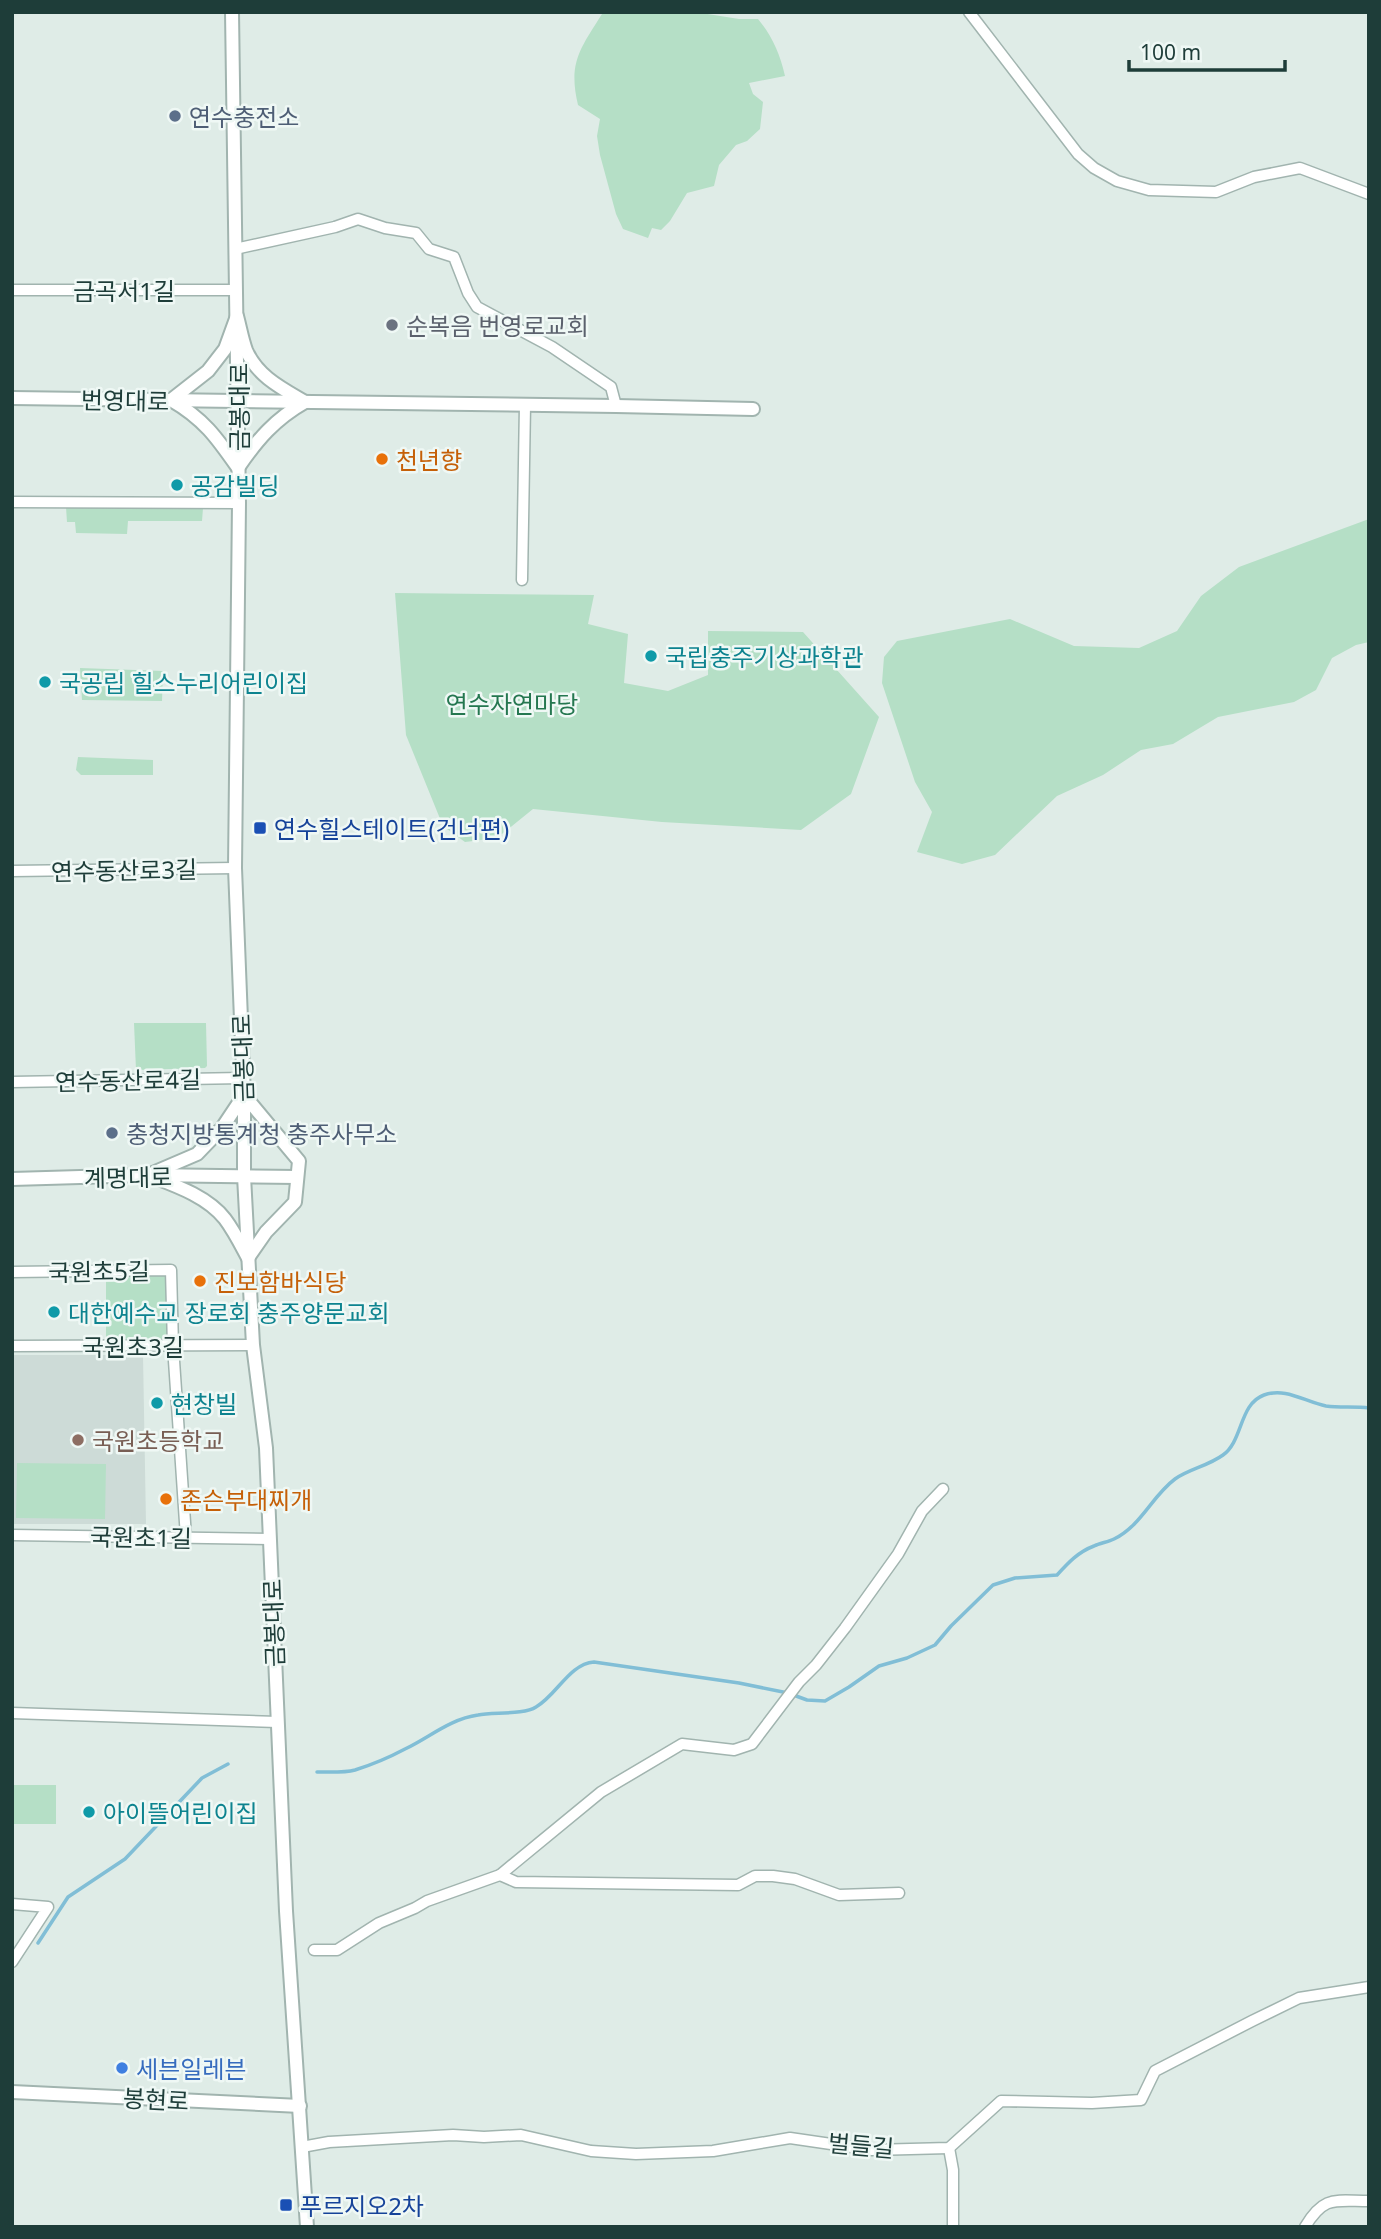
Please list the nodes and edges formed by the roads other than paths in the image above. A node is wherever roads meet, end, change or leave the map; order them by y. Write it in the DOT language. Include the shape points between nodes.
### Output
graph roads {
  1 [pos="232,12"];
  2 [pos="969,12"];
  3 [pos="1369,194"];
  4 [pos="235,249"];
  5 [pos="12,290"];
  6 [pos="236,290"];
  7 [pos="237,316"];
  8 [pos="12,398"];
  9 [pos="171,400"];
  10 [pos="238,401"];
  11 [pos="305,402"];
  12 [pos="525,405"];
  13 [pos="617,405"];
  14 [pos="753,409"];
  15 [pos="239,468"];
  16 [pos="12,502"];
  17 [pos="239,503"];
  18 [pos="522,580"];
  19 [pos="235,868"];
  20 [pos="12,871"];
  21 [pos="243,1078"];
  22 [pos="12,1082"];
  23 [pos="244,1095"];
  24 [pos="148,1175"];
  25 [pos="244,1176"];
  26 [pos="297,1177"];
  27 [pos="12,1179"];
  28 [pos="248,1258"];
  29 [pos="12,1272"];
  30 [pos="253,1345"];
  31 [pos="12,1346"];
  32 [pos="173,1346"];
  33 [pos="943,1489"];
  34 [pos="12,1535"];
  35 [pos="186,1537"];
  36 [pos="270,1539"];
  37 [pos="12,1713"];
  38 [pos="277,1722"];
  39 [pos="500,1875"];
  40 [pos="899,1893"];
  41 [pos="12,1904"];
  42 [pos="314,1950"];
  43 [pos="12,1962"];
  44 [pos="1369,1987"];
  45 [pos="12,2092"];
  46 [pos="300,2106"];
  47 [pos="302,2147"];
  48 [pos="949,2148"];
  49 [pos="1369,2201"];
  50 [pos="307,2227"];
  51 [pos="953,2227"];
  52 [pos="1305,2227"];
  1 -- 4 [label="street, 금봉대로"];
  2 -- 3 [label="street" via="1078,154 1117,181 1149,190 1216,192 1254,177 1300,168"];
  4 -- 6 [label="street, 금봉대로"];
  4 -- 13 [label="street" via="359,219 416,233 429,249 454,257 477,307 552,347 611,387"];
  5 -- 6 [label="street, 금곡서1길"];
  6 -- 7 [label="street, 금봉대로"];
  7 -- 9 [label="street" via="225,349 208,371"];
  7 -- 10 [label="street, 금봉대로"];
  7 -- 11 [label="street" via="246,350 260,372"];
  8 -- 9 [label="street, 번영대로"];
  9 -- 10 [label="street, 번영대로"];
  9 -- 15 [label="street" via="193,412"];
  10 -- 11 [label="street, 번영대로"];
  10 -- 15 [label="street, 금봉대로"];
  11 -- 12 [label="street, 번영대로"];
  11 -- 15 [label="street" via="268,428"];
  12 -- 13 [label="street, 번영대로"];
  12 -- 18 [label="street"];
  13 -- 14 [label="street, 번영대로"];
  15 -- 17 [label="street, 금봉대로"];
  16 -- 17 [label="street"];
  17 -- 19 [label="street, 금봉대로"];
  19 -- 20 [label="street, 연수동산로3길"];
  19 -- 21 [label="street, 금봉대로"];
  21 -- 22 [label="street, 연수동산로4길"];
  21 -- 23 [label="street, 금봉대로"];
  23 -- 24 [label="street" via="197,1154"];
  23 -- 25 [label="street, 금봉대로"];
  23 -- 26 [label="street" via="299,1161"];
  24 -- 25 [label="street, 계명대로"];
  24 -- 27 [label="street, 계명대로"];
  24 -- 28 [label="street" via="215,1209"];
  25 -- 26 [label="street, 계명대로"];
  25 -- 28 [label="street, 금봉대로"];
  26 -- 28 [label="street" via="295,1202 265,1232"];
  28 -- 30 [label="street, 금봉대로"];
  29 -- 32 [label="street, 국원초5길" via="171,1270"];
  30 -- 32 [label="street, 국원초3길"];
  30 -- 36 [label="street, 금봉대로"];
  31 -- 32 [label="street, 국원초3길"];
  32 -- 35 [label="street, 국원초5길"];
  33 -- 39 [label="street" via="922,1511 898,1554 845,1628 752,1744 734,1751 682,1744 660,1755 601,1792"];
  34 -- 35 [label="street, 국원초1길"];
  35 -- 36 [label="street, 국원초1길"];
  36 -- 38 [label="street, 금봉대로"];
  37 -- 38 [label="street"];
  38 -- 46 [label="street, 금봉대로"];
  39 -- 40 [label="street" via="516,1882 738,1885 755,1876 773,1875 839,1895"];
  39 -- 42 [label="street" via="379,1923 337,1950"];
  41 -- 43 [label="street" via="48,1907"];
  44 -- 48 [label="street" via="1299,1998 1252,2021 1155,2071 1141,2100 1001,2101"];
  45 -- 46 [label="street, 봉현로"];
  46 -- 47 [label="street, 금봉대로"];
  47 -- 48 [label="street, 벌들길" via="453,2135 521,2135 591,2151 636,2154 713,2151 790,2138 872,2150"];
  47 -- 50 [label="street, 금봉대로"];
  48 -- 51 [label="street"];
  49 -- 52 [label="street" via="1323,2204"];
}
